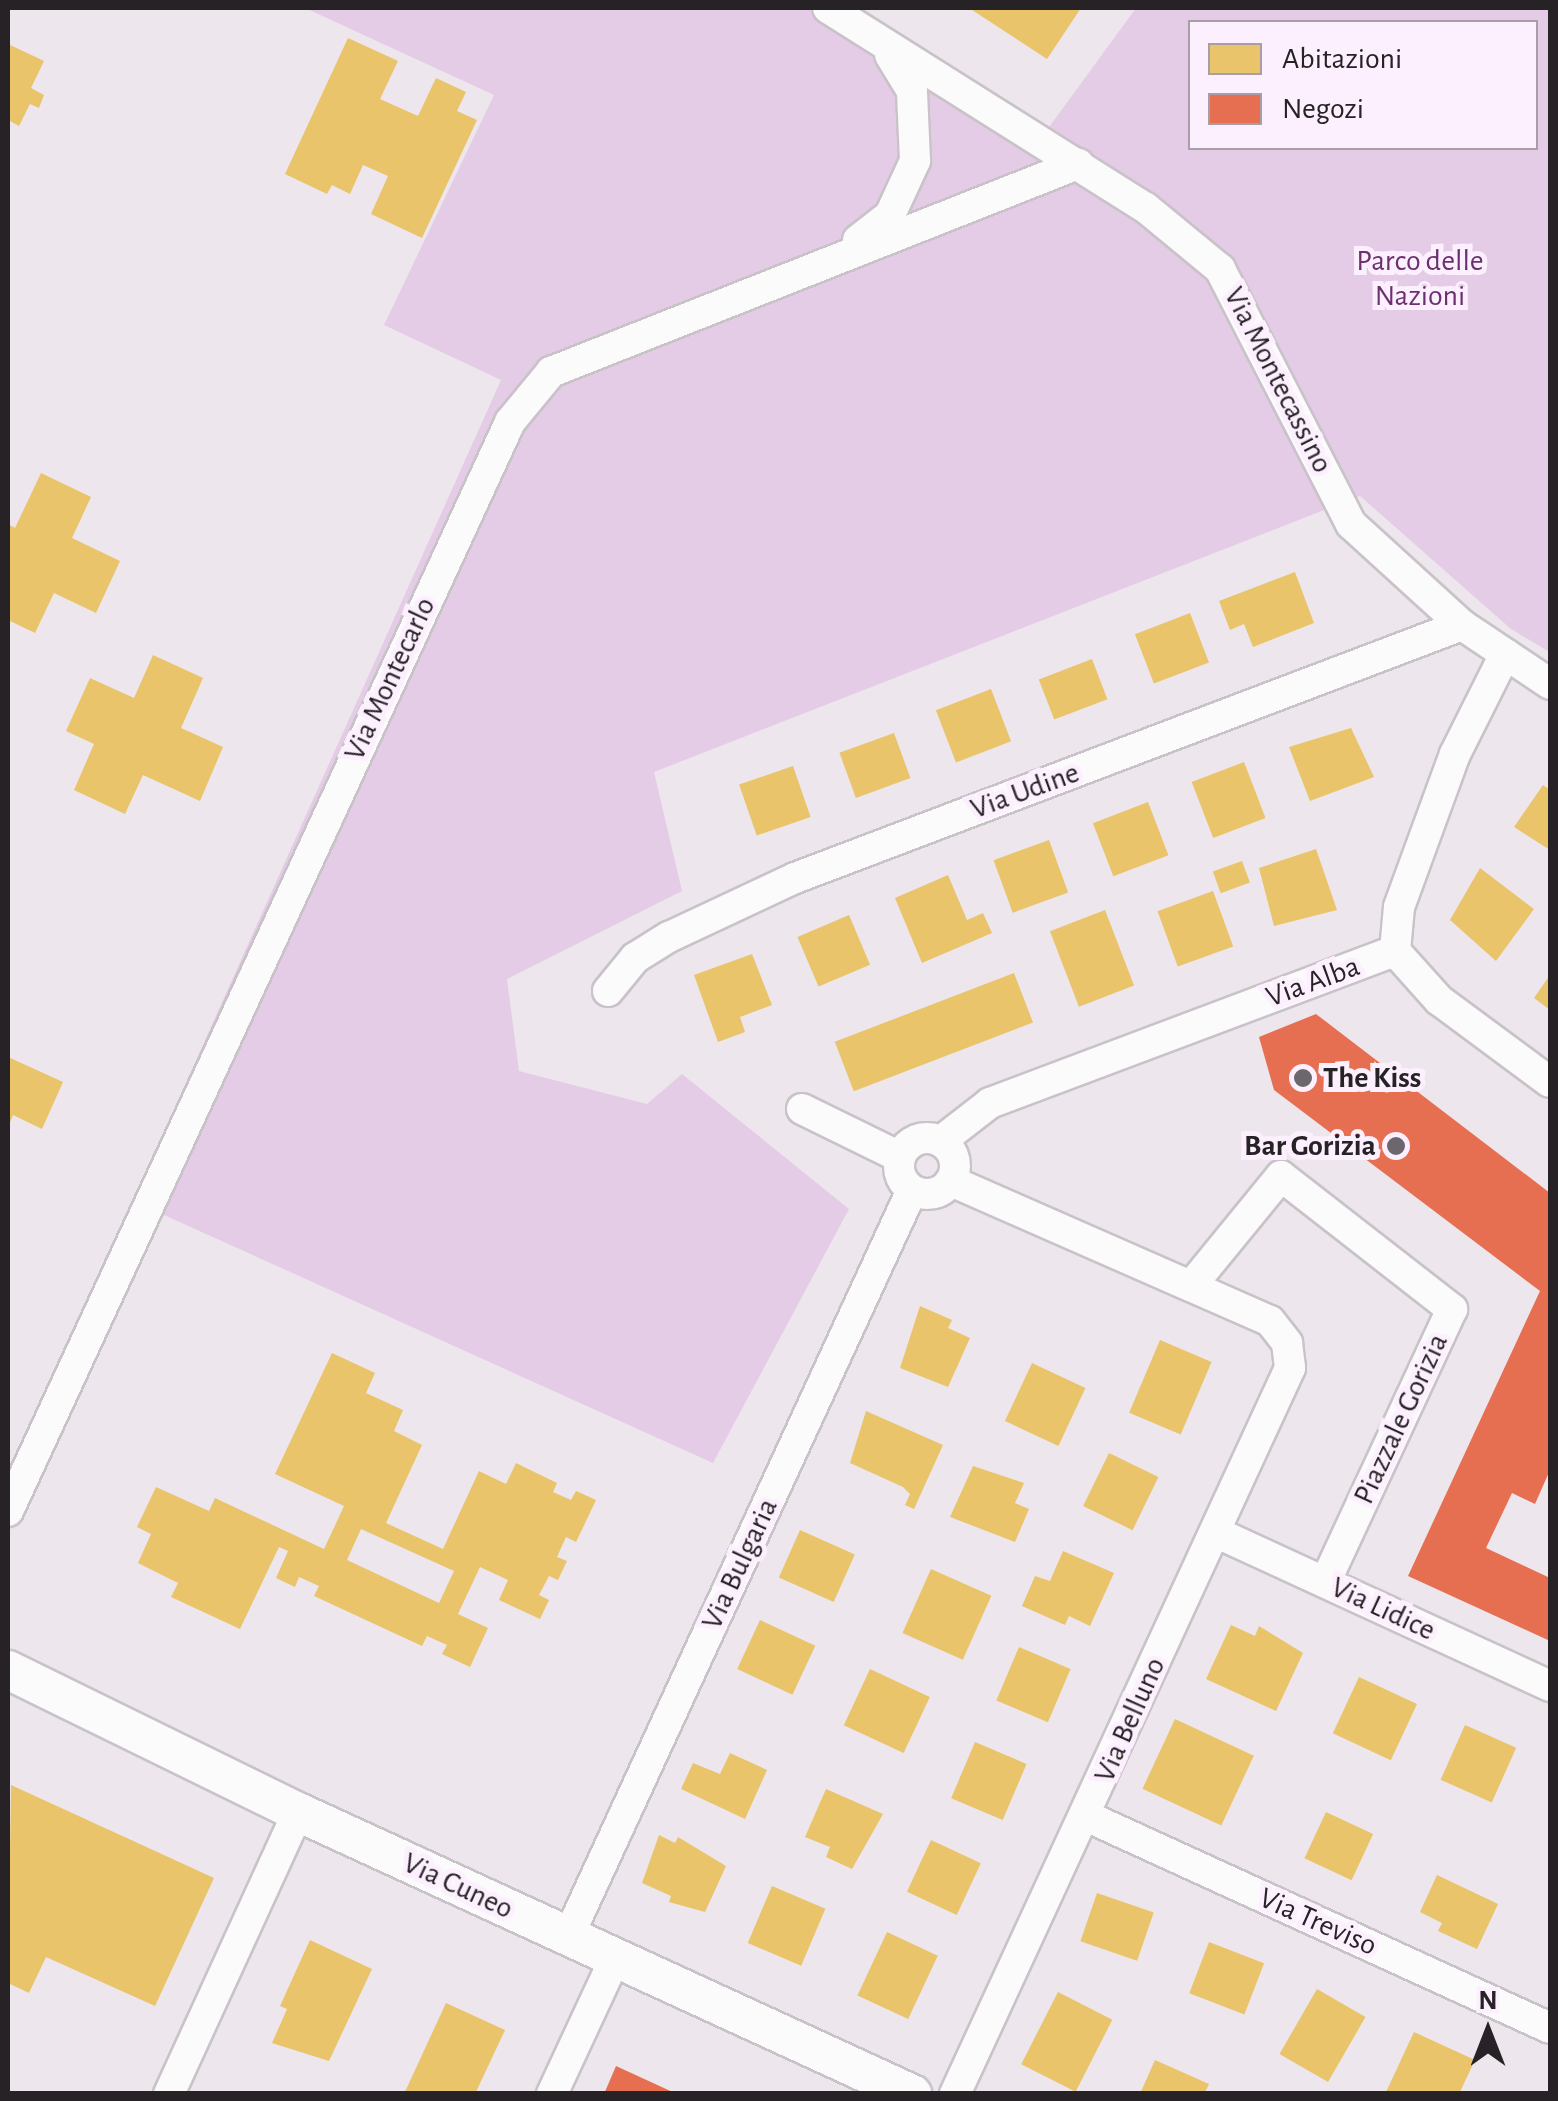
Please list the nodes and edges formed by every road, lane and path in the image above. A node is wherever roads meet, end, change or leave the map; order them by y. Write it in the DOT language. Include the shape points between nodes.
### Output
graph roads {
  1 [pos="828,8"];
  2 [pos="882,45"];
  3 [pos="1078,164"];
  4 [pos="830,260"];
  5 [pos="1462,625"];
  6 [pos="1505,654"];
  7 [pos="1550,684"];
  8 [pos="1395,951"];
  9 [pos="608,991"];
  10 [pos="1550,1082"];
  11 [pos="802,1109"];
  12 [pos="940,1141"];
  13 [pos="900,1157"];
  14 [pos="951,1182"];
  15 [pos="912,1190"];
  16 [pos="1191,1286"];
  17 [pos="8,1511"];
  18 [pos="1215,1532"];
  19 [pos="1325,1582"];
  20 [pos="8,1670"];
  21 [pos="1550,1686"];
  22 [pos="298,1812"];
  23 [pos="1086,1816"];
  24 [pos="568,1937"];
  25 [pos="615,1958"];
  26 [pos="1550,2028"];
  27 [pos="170,2094"];
  28 [pos="552,2094"];
  29 [pos="912,2094"];
  30 [pos="955,2094"];
  1 -- 2 [label="street, Via Montecassino"];
  2 -- 3 [label="street, Via Montecassino"];
  2 -- 4 [label="street" via="912,90 915,161 890,215"];
  3 -- 4 [label="street, Via Montecarlo"];
  3 -- 5 [label="street, Via Montecassino" via="1220,270 1351,524"];
  4 -- 17 [label="street, Via Montecarlo" via="551,372 510,422"];
  5 -- 6 [label="street, Via Montecassino"];
  5 -- 9 [label="street, Via Udine" via="795,878 634,958"];
  6 -- 7 [label="street, Via Montecassino"];
  6 -- 8 [label="street, Via Alba" via="1455,754 1399,907"];
  8 -- 10 [label="street" via="1439,1000"];
  8 -- 12 [label="street, Via Alba" via="990,1102"];
  11 -- 13 [label="street"];
  12 -- 13 [label="street" via="921,1138"];
  12 -- 14 [label="street" via="954,1155"];
  13 -- 15 [label="street" via="901,1177"];
  14 -- 15 [label="street" via="938,1192"];
  14 -- 16 [label="street"];
  15 -- 24 [label="street, Via Bulgaria"];
  16 -- 18 [label="street, Via Belluno" via="1270,1321 1287,1343 1290,1368"];
  16 -- 19 [label="street, Piazzale Gorizia" via="1281,1176 1452,1309"];
  18 -- 19 [label="street, Via Lidice"];
  18 -- 23 [label="street, Via Belluno"];
  19 -- 21 [label="street, Via Lidice"];
  20 -- 22 [label="street, Via Cuneo"];
  22 -- 24 [label="street, Via Cuneo"];
  22 -- 27 [label="street"];
  23 -- 26 [label="street, Via Treviso"];
  23 -- 30 [label="street, Via Belluno"];
  24 -- 25 [label="street, Via Cuneo"];
  25 -- 28 [label="street"];
  25 -- 29 [label="street, Via Cuneo"];
}
